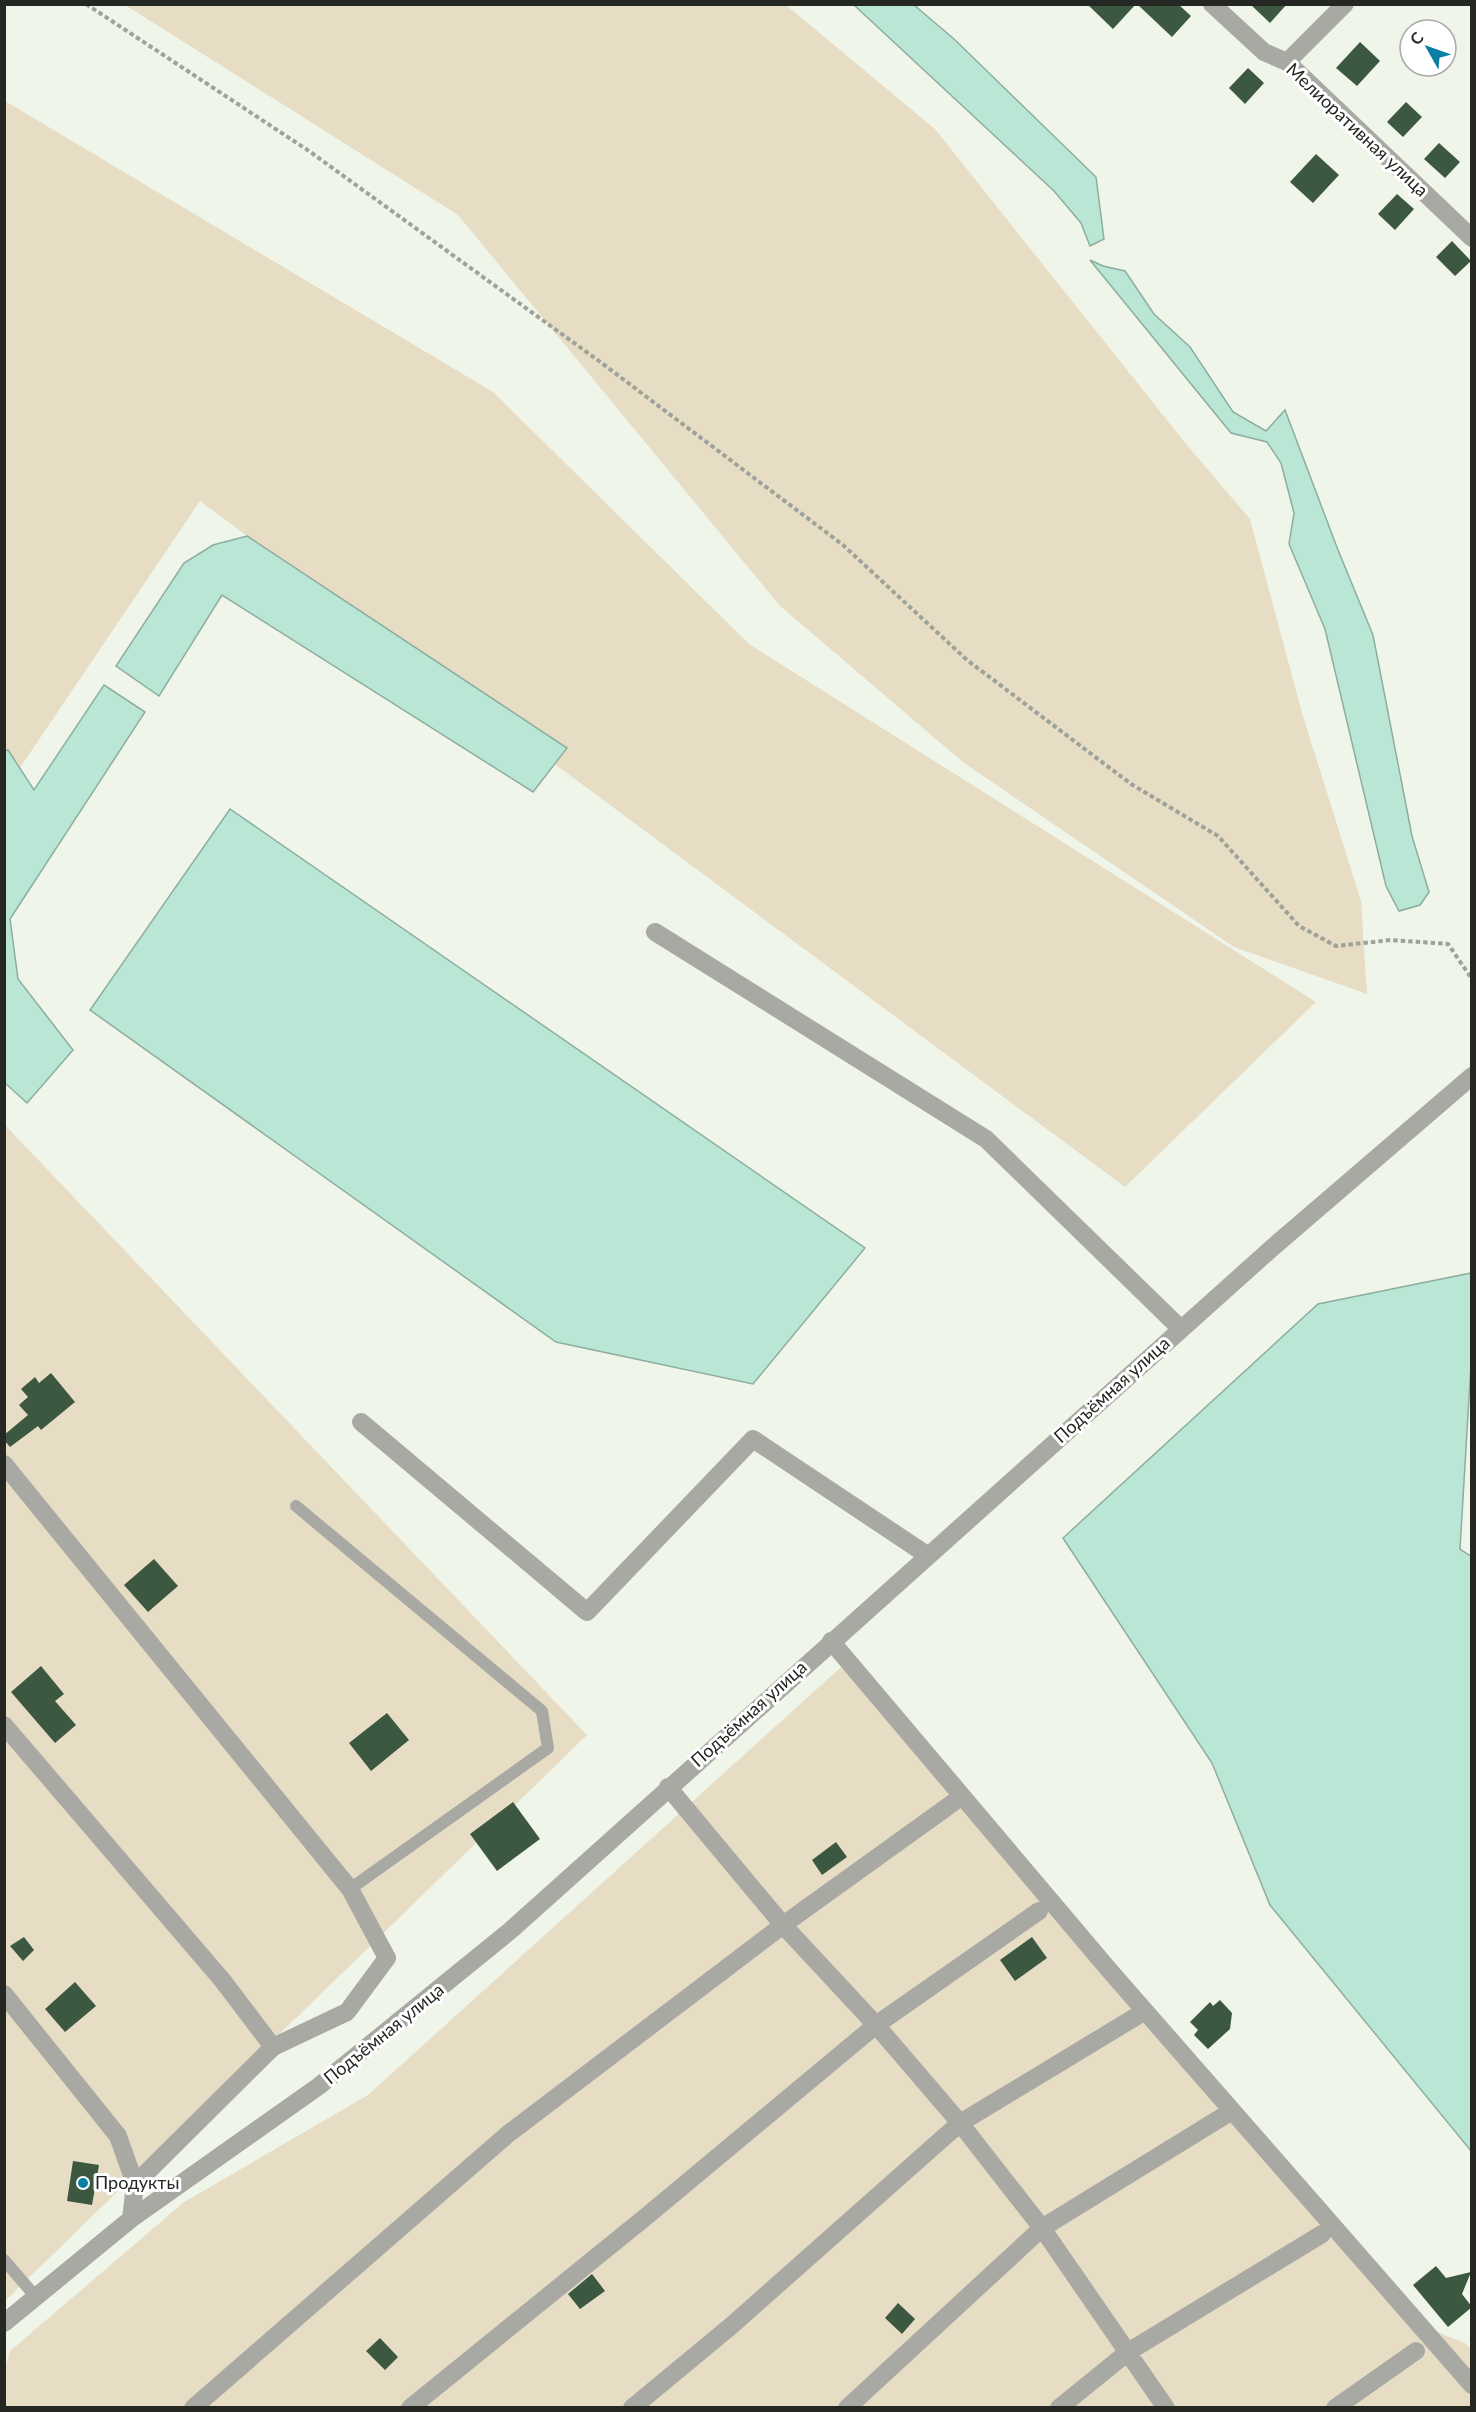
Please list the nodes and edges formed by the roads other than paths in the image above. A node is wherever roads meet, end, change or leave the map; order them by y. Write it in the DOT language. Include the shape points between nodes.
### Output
graph roads {
  1 [pos="1212,4"];
  2 [pos="1346,4"];
  3 [pos="1287,62"];
  4 [pos="1472,238"];
  5 [pos="655,932"];
  6 [pos="1472,1076"];
  7 [pos="1181,1329"];
  8 [pos="361,1422"];
  9 [pos="4,1464"];
  10 [pos="296,1506"];
  11 [pos="927,1556"];
  12 [pos="831,1641"];
  13 [pos="4,1725"];
  14 [pos="668,1787"];
  15 [pos="954,1802"];
  16 [pos="350,1889"];
  17 [pos="1039,1911"];
  18 [pos="783,1925"];
  19 [pos="4,1994"];
  20 [pos="1137,2016"];
  21 [pos="876,2025"];
  22 [pos="273,2047"];
  23 [pos="1227,2114"];
  24 [pos="960,2123"];
  25 [pos="135,2184"];
  26 [pos="131,2219"];
  27 [pos="1042,2228"];
  28 [pos="1322,2234"];
  29 [pos="4,2260"];
  30 [pos="36,2297"];
  31 [pos="4,2323"];
  32 [pos="1416,2351"];
  33 [pos="1128,2352"];
  34 [pos="1472,2385"];
  35 [pos="193,2408"];
  36 [pos="410,2408"];
  37 [pos="632,2408"];
  38 [pos="847,2408"];
  39 [pos="1059,2408"];
  40 [pos="1166,2408"];
  41 [pos="1335,2408"];
  1 -- 3 [label="street, Мелиоративная улица" via="1264,52"];
  2 -- 3 [label="street"];
  3 -- 4 [label="street, Мелиоративная улица"];
  5 -- 7 [label="street" via="986,1139"];
  6 -- 7 [label="street, Подъёмная улица"];
  7 -- 11 [label="street, Подъёмная улица"];
  8 -- 11 [label="street" via="587,1612 753,1439"];
  9 -- 16 [label="street"];
  10 -- 16 [label="lane" via="542,1711 548,1748"];
  11 -- 12 [label="street, Подъёмная улица"];
  12 -- 14 [label="street, Подъёмная улица"];
  12 -- 34 [label="street" via="1110,1971"];
  13 -- 22 [label="street" via="223,1981"];
  14 -- 18 [label="street"];
  14 -- 26 [label="street, Подъёмная улица" via="511,1930 320,2086"];
  15 -- 18 [label="street"];
  16 -- 22 [label="street" via="387,1958 347,2012"];
  17 -- 21 [label="street"];
  18 -- 21 [label="street"];
  18 -- 35 [label="street" via="508,2134"];
  19 -- 25 [label="street" via="118,2136"];
  20 -- 24 [label="street"];
  21 -- 24 [label="street"];
  21 -- 36 [label="street"];
  22 -- 25 [label="street"];
  23 -- 27 [label="street"];
  24 -- 27 [label="street"];
  24 -- 37 [label="street" via="731,2326"];
  25 -- 26 [label="street"];
  26 -- 30 [label="street, Подъёмная улица"];
  27 -- 33 [label="street"];
  27 -- 38 [label="street"];
  28 -- 33 [label="street"];
  29 -- 30 [label="lane"];
  30 -- 31 [label="street, Подъёмная улица"];
  32 -- 41 [label="street"];
  33 -- 39 [label="street"];
  33 -- 40 [label="street"];
}
